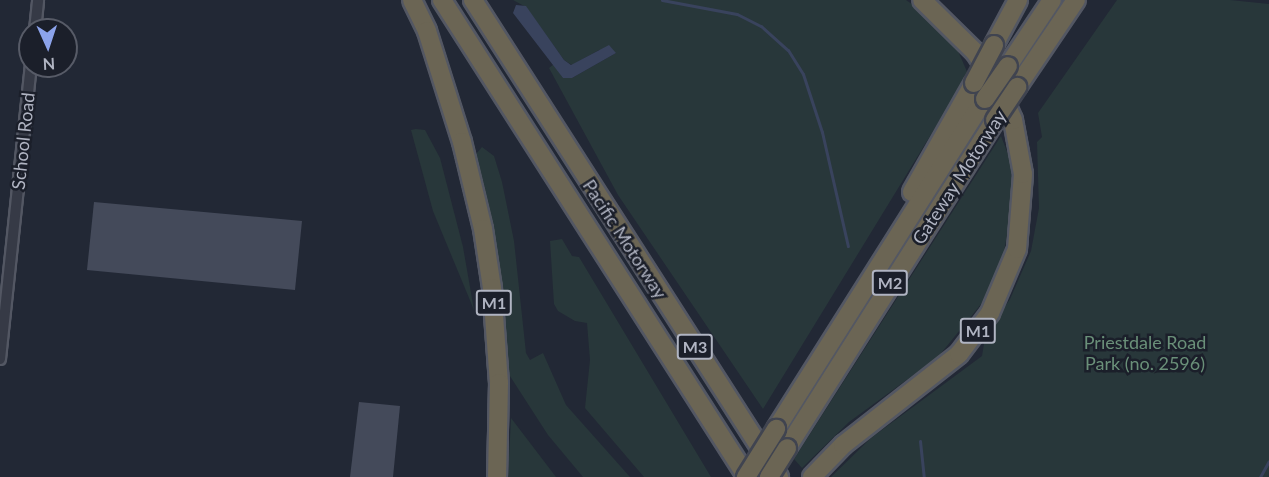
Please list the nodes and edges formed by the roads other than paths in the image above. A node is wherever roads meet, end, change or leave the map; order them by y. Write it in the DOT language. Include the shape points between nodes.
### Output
graph roads {
  1 [pos="38,0"];
  2 [pos="412,0"];
  3 [pos="442,0"];
  4 [pos="473,0"];
  5 [pos="922,0"];
  6 [pos="939,0"];
  7 [pos="1018,0"];
  8 [pos="1052,0"];
  9 [pos="1076,0"];
  10 [pos="36,18"];
  11 [pos="960,33"];
  12 [pos="30,78"];
  13 [pos="908,220"];
  14 [pos="0,359"];
  15 [pos="496,474"];
  16 [pos="747,477"];
  17 [pos="769,477"];
  18 [pos="779,477"];
  19 [pos="812,477"];
  1 -- 10 [label="street"];
  2 -- 15 [label="highway, M1" via="427,31 462,142 483,229 496,334"];
  3 -- 16 [label="highway, Pacific Motorway / M3"];
  4 -- 18 [label="highway, Pacific Motorway / M3"];
  5 -- 11 [label="highway, M1"];
  6 -- 11 [label="highway" via="951,11"];
  7 -- 13 [label="highway, bridge" via="909,199"];
  8 -- 13 [label="highway, Gateway Motorway / M2, bridge"];
  9 -- 17 [label="highway, Gateway Motorway / M2, bridge" via="995,120"];
  11 -- 19 [label="highway, M1" via="998,87 1018,138 1023,212 1011,269 990,313 959,354 843,445"];
  12 -- 14 [label="street, School Road"];
  13 -- 16 [label="highway, Gateway Motorway / M2, bridge"];
}
